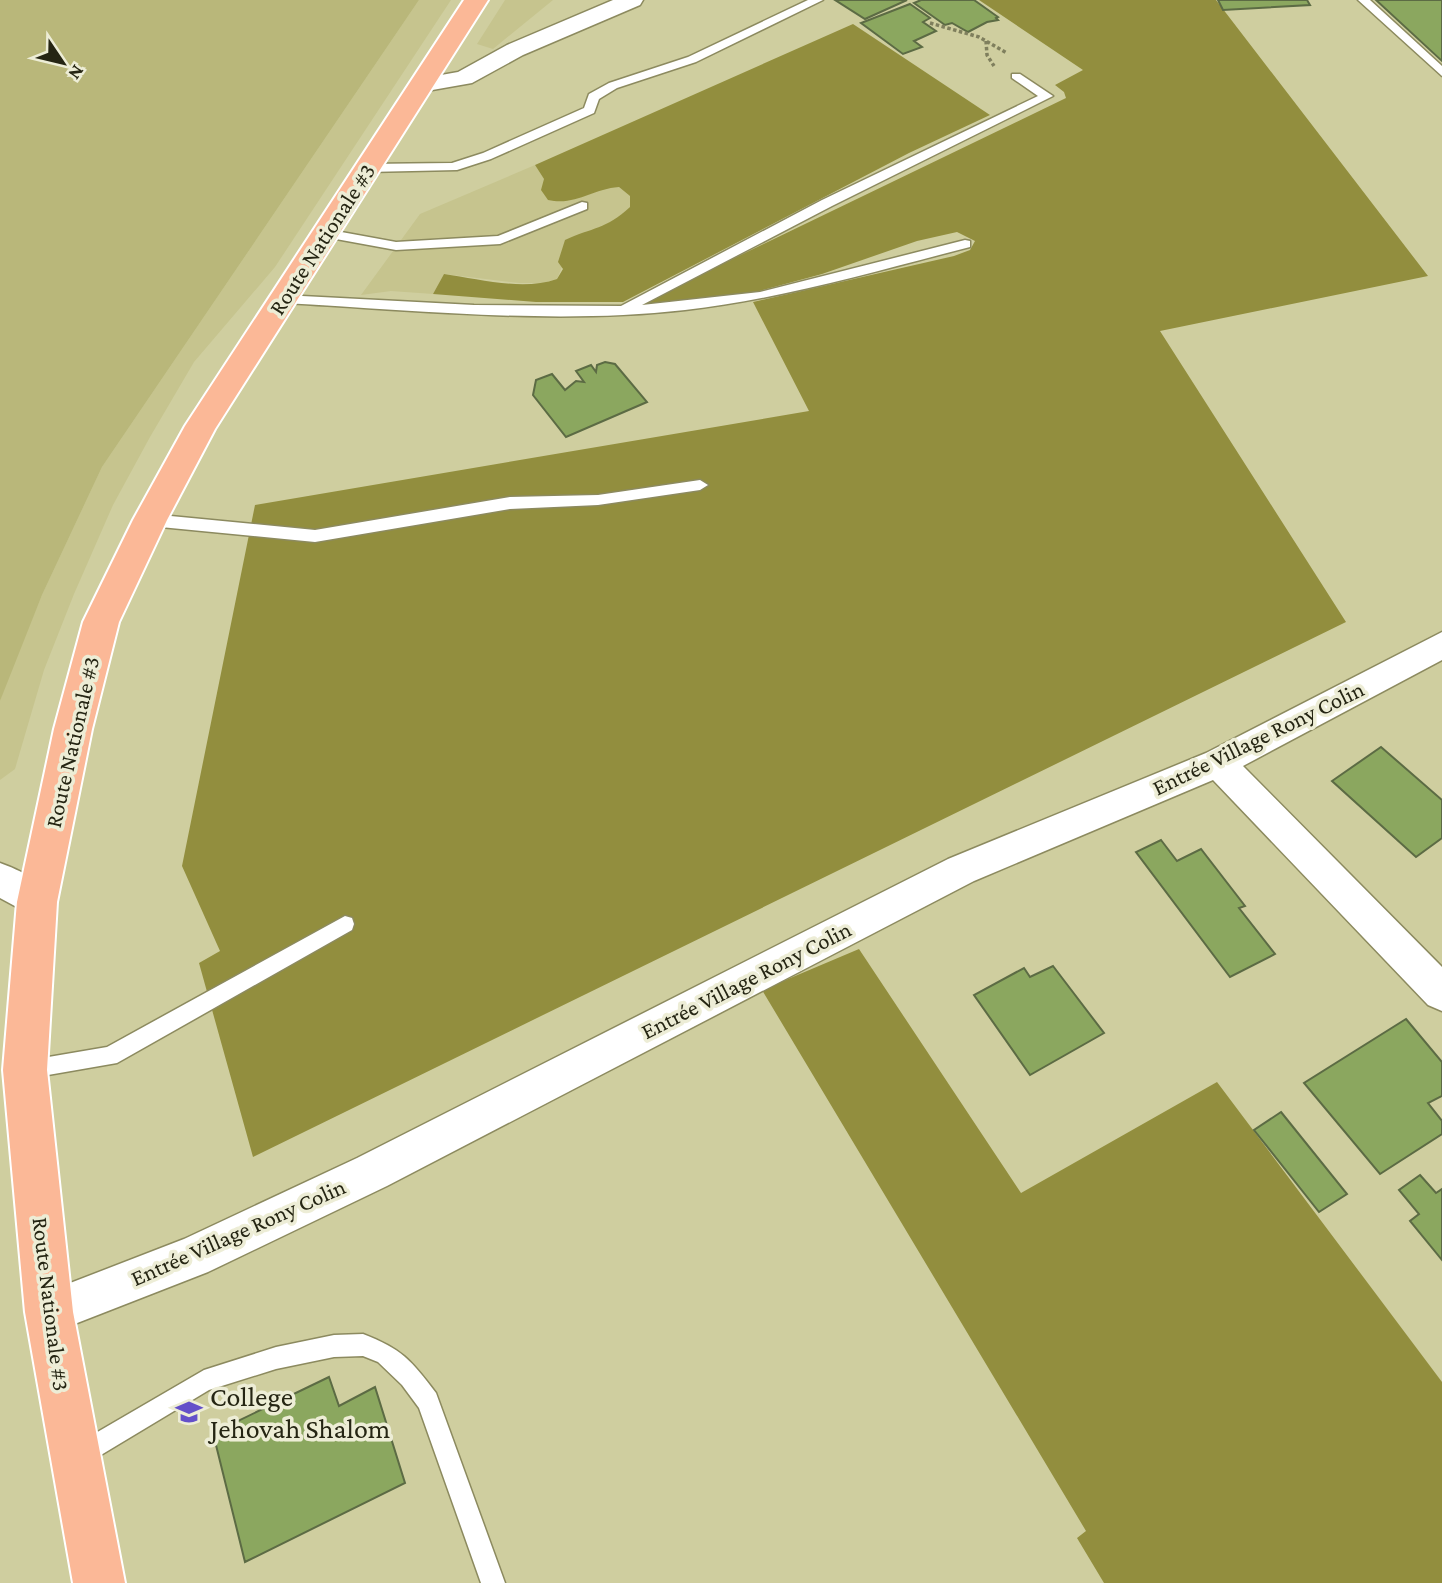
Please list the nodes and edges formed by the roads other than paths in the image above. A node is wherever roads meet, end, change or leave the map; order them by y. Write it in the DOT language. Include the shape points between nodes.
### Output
graph roads {
  1 [pos="476,0"];
  2 [pos="632,0"];
  3 [pos="817,0"];
  4 [pos="1364,0"];
  5 [pos="1442,72"];
  6 [pos="1016,76"];
  7 [pos="421,85"];
  8 [pos="367,168"];
  9 [pos="582,206"];
  10 [pos="325,233"];
  11 [pos="965,244"];
  12 [pos="283,299"];
  13 [pos="618,311"];
  14 [pos="700,485"];
  15 [pos="150,520"];
  16 [pos="1442,645"];
  17 [pos="1218,763"];
  18 [pos="0,879"];
  19 [pos="37,902"];
  20 [pos="345,925"];
  21 [pos="1442,993"];
  22 [pos="25,1070"];
  23 [pos="48,1312"];
  24 [pos="74,1458"];
  25 [pos="99,1583"];
  26 [pos="493,1583"];
  1 -- 7 [label="main road, Route Nationale #3"];
  2 -- 7 [label="street" via="515,50 464,78"];
  3 -- 8 [label="lane" via="689,61 607,87 593,97 590,110 487,156 453,167"];
  4 -- 5 [label="lane"];
  6 -- 13 [label="lane" via="1047,96"];
  7 -- 8 [label="main road, Route Nationale #3"];
  8 -- 10 [label="main road, Route Nationale #3"];
  9 -- 10 [label="lane" via="500,240 396,246"];
  10 -- 12 [label="main road, Route Nationale #3"];
  11 -- 13 [label="lane" via="760,296"];
  12 -- 13 [label="lane"];
  12 -- 15 [label="main road, Route Nationale #3" via="201,426"];
  14 -- 15 [label="lane" via="598,500 510,503 315,536"];
  15 -- 19 [label="main road, Route Nationale #3" via="100,622"];
  16 -- 17 [label="street, Entrée Village Rony Colin"];
  17 -- 21 [label="street"];
  17 -- 23 [label="street, Entrée Village Rony Colin" via="961,870 372,1172 193,1257"];
  18 -- 19 [label="street"];
  19 -- 22 [label="main road, Route Nationale #3"];
  20 -- 22 [label="lane" via="110,1056"];
  22 -- 23 [label="main road, Route Nationale #3"];
  23 -- 24 [label="main road, Route Nationale #3"];
  24 -- 25 [label="main road, Route Nationale #3"];
  24 -- 26 [label="lane" via="204,1381 276,1358 363,1345 386,1354 428,1401"];
}
